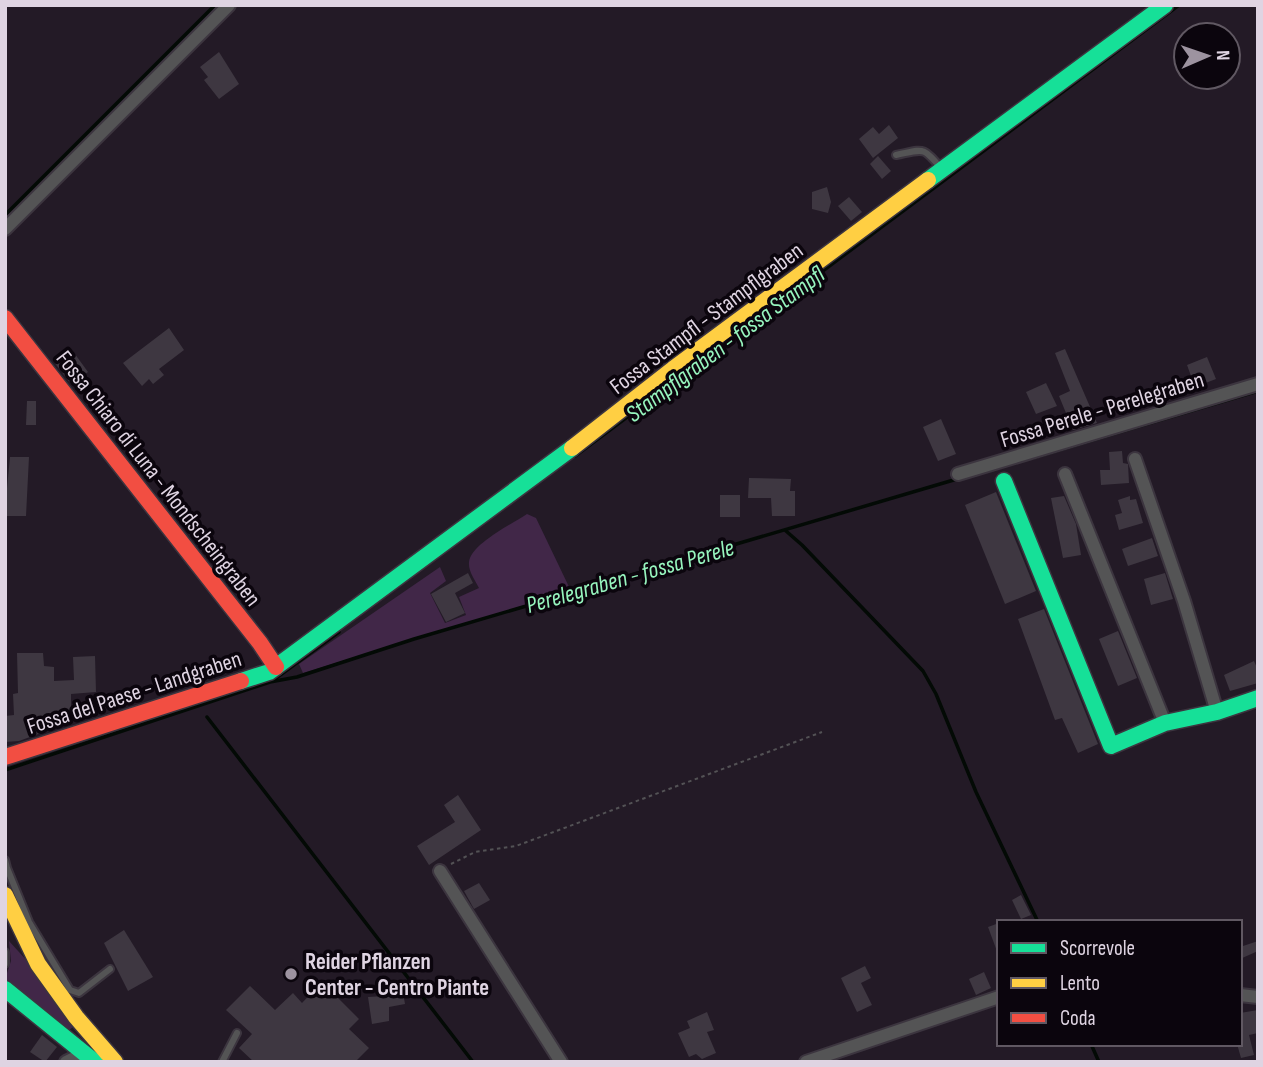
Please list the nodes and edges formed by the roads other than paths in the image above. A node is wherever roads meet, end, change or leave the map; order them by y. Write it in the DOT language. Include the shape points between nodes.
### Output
graph roads {
  1 [pos="229,5"];
  2 [pos="1165,5"];
  3 [pos="896,155"];
  4 [pos="943,170"];
  5 [pos="5,229"];
  6 [pos="5,318"];
  7 [pos="1258,384"];
  8 [pos="1135,459"];
  9 [pos="958,474"];
  10 [pos="1065,474"];
  11 [pos="1004,481"];
  12 [pos="276,667"];
  13 [pos="1258,698"];
  14 [pos="1217,712"];
  15 [pos="1165,723"];
  16 [pos="5,757"];
  17 [pos="5,860"];
  18 [pos="440,871"];
  19 [pos="5,895"];
  20 [pos="5,933"];
  21 [pos="5,952"];
  22 [pos="5,964"];
  23 [pos="38,964"];
  24 [pos="110,969"];
  25 [pos="5,989"];
  26 [pos="997,998"];
  27 [pos="237,1033"];
  28 [pos="95,1062"];
  29 [pos="115,1062"];
  30 [pos="222,1062"];
  31 [pos="561,1062"];
  32 [pos="806,1062"];
  1 -- 5 [label="street"];
  2 -- 4 [label="street, Fossa Stampfl - Stampflgraben"];
  3 -- 4 [label="lane" via="922,149"];
  4 -- 12 [label="street, Fossa Stampfl - Stampflgraben"];
  6 -- 12 [label="street, Fossa Chiaro di Luna - Mondscheingraben"];
  7 -- 9 [label="street, Fossa Perele - Perelegraben"];
  8 -- 14 [label="street"];
  10 -- 15 [label="street"];
  11 -- 15 [label="street" via="1111,746"];
  12 -- 16 [label="street, Fossa del Paese - Landgraben"];
  13 -- 14 [label="street"];
  14 -- 15 [label="street"];
  17 -- 24 [label="lane" via="29,922 70,990 79,993"];
  18 -- 31 [label="street"];
  19 -- 23 [label="street"];
  20 -- 23 [label="street"];
  21 -- 22 [label="lane"];
  23 -- 29 [label="street"];
  25 -- 28 [label="street"];
  26 -- 32 [label="street"];
  27 -- 30 [label="lane"];
}
